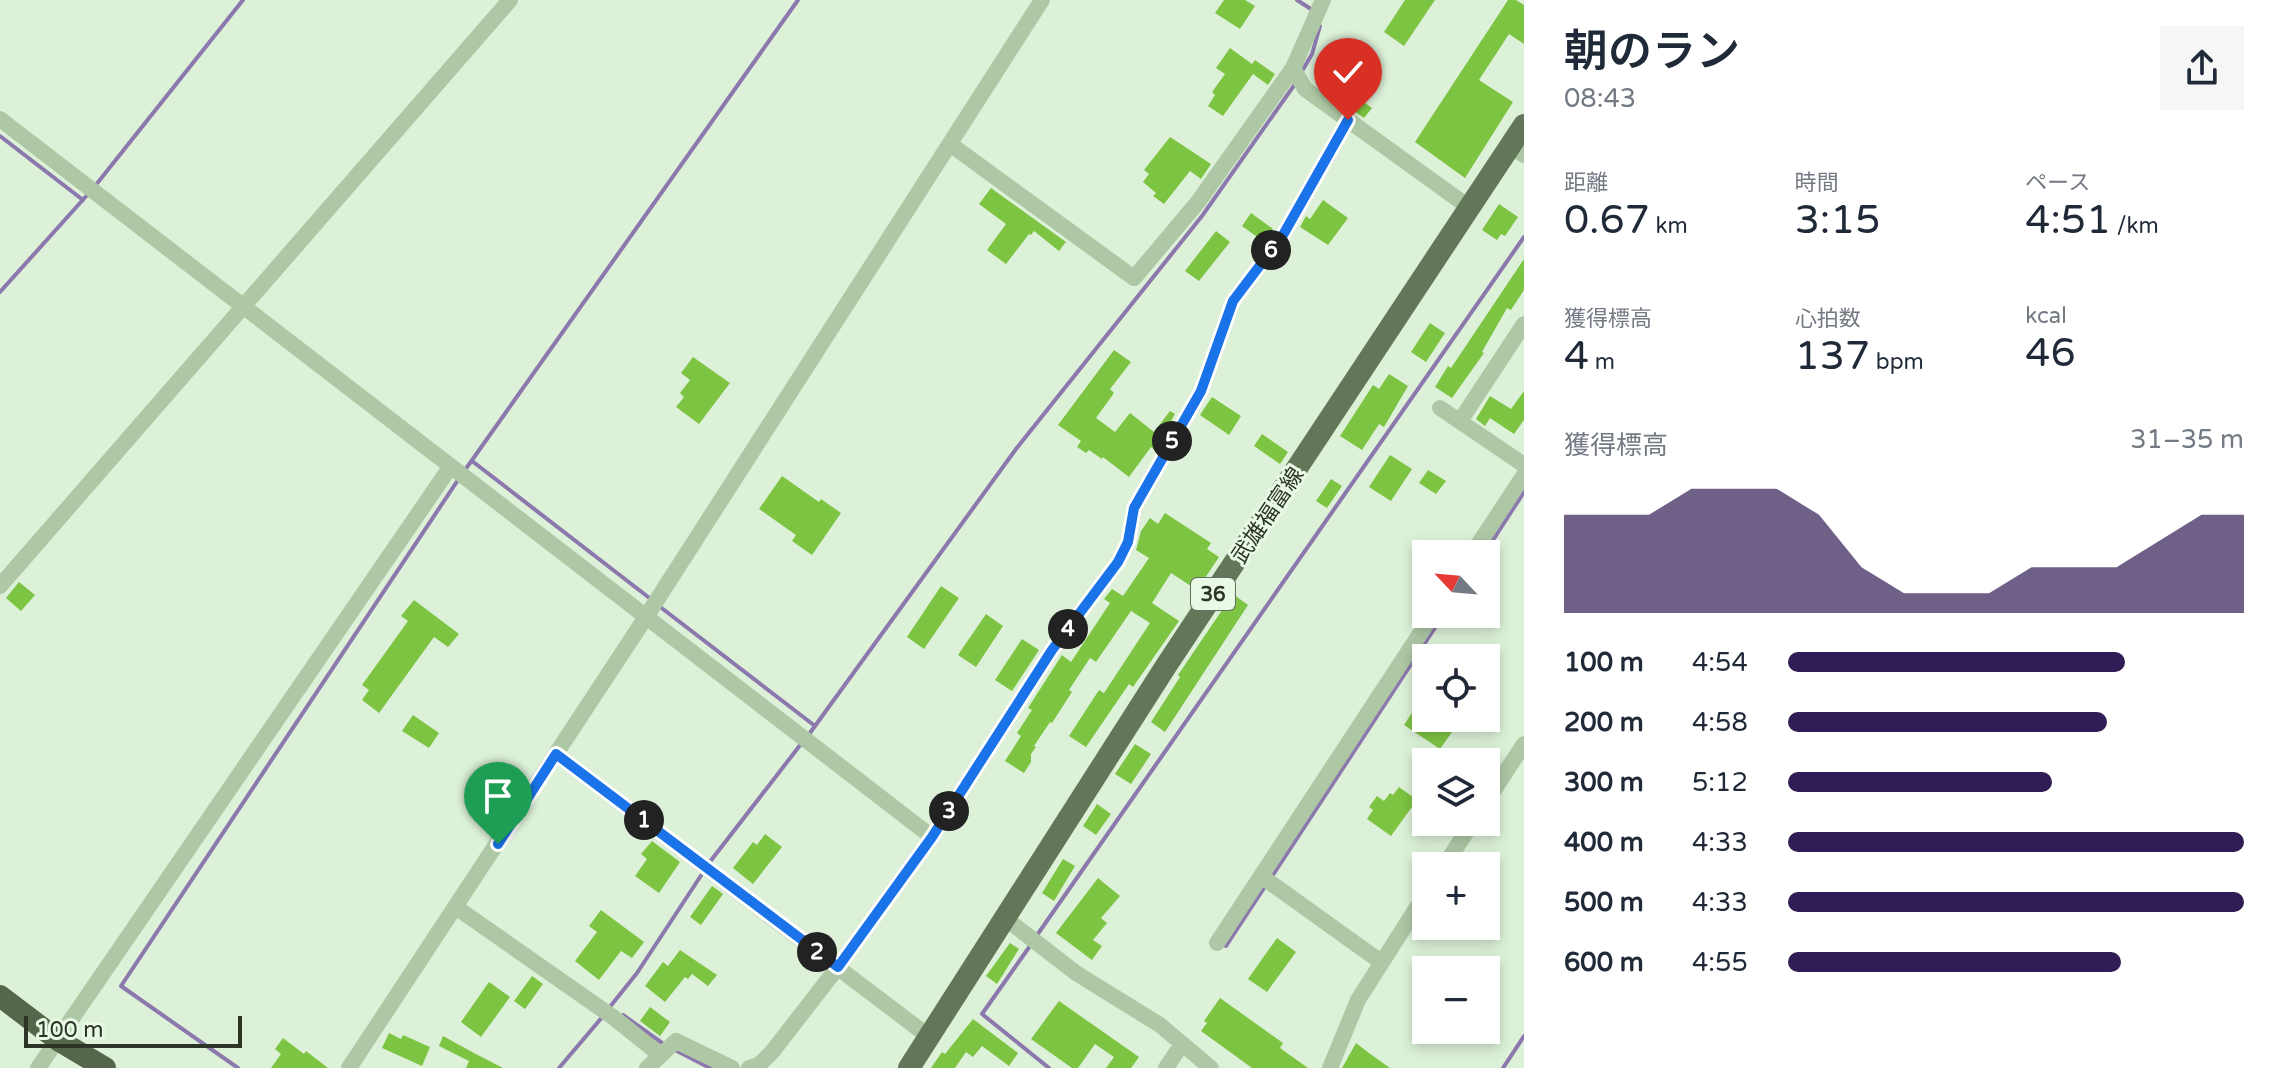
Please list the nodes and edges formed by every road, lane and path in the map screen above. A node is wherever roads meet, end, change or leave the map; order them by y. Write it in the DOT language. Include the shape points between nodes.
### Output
graph roads {
  1 [pos="510,0"];
  2 [pos="1042,0"];
  3 [pos="1322,1"];
  4 [pos="1293,68"];
  5 [pos="0,119"];
  6 [pos="1348,120"];
  7 [pos="1524,125"];
  8 [pos="950,144"];
  9 [pos="1517,151"];
  10 [pos="1470,208"];
  11 [pos="243,305"];
  12 [pos="1524,324"];
  13 [pos="1440,408"];
  14 [pos="1460,421"];
  15 [pos="459,472"];
  16 [pos="1522,472"];
  17 [pos="1481,540"];
  18 [pos="0,586"];
  19 [pos="652,607"];
  20 [pos="1424,628"];
  21 [pos="1524,744"];
  22 [pos="556,754"];
  23 [pos="1500,781"];
  24 [pos="932,837"];
  25 [pos="1267,880"];
  26 [pos="457,908"];
  27 [pos="1412,914"];
  28 [pos="1005,918"];
  29 [pos="1217,943"];
  30 [pos="1381,962"];
  31 [pos="838,967"];
  32 [pos="0,996"];
  33 [pos="928,1036"];
  34 [pos="58,1040"];
  35 [pos="1182,1044"];
  36 [pos="665,1049"];
  37 [pos="38,1068"];
  38 [pos="105,1068"];
  39 [pos="349,1068"];
  40 [pos="647,1068"];
  41 [pos="732,1068"];
  42 [pos="749,1068"];
  43 [pos="909,1068"];
  44 [pos="1166,1068"];
  45 [pos="1211,1068"];
  46 [pos="1330,1068"];
  1 -- 11 [label="street"];
  2 -- 8 [label="street"];
  3 -- 4 [label="street"];
  4 -- 6 [label="street" via="1305,89"];
  4 -- 8 [label="street" via="1198,202 1134,278"];
  5 -- 11 [label="street"];
  6 -- 10 [label="street"];
  6 -- 24 [label="street" via="1283,235 1233,301 1201,391 1134,508 1118,562 1052,650"];
  7 -- 9 [label="main road, 武雄福富線 / 36"];
  8 -- 19 [label="street"];
  9 -- 10 [label="main road, 武雄福富線 / 36"];
  10 -- 28 [label="main road, 武雄福富線 / 36"];
  11 -- 15 [label="street"];
  11 -- 18 [label="street"];
  12 -- 14 [label="street"];
  13 -- 14 [label="street"];
  14 -- 16 [label="street"];
  15 -- 19 [label="street"];
  15 -- 34 [label="street"];
  16 -- 17 [label="street"];
  19 -- 22 [label="street"];
  19 -- 24 [label="street" via="795,732"];
  20 -- 25 [label="street"];
  21 -- 23 [label="street"];
  22 -- 26 [label="street"];
  22 -- 31 [label="street"];
  24 -- 31 [label="street"];
  25 -- 29 [label="street"];
  25 -- 30 [label="street"];
  26 -- 36 [label="street"];
  26 -- 39 [label="street"];
  27 -- 30 [label="street"];
  28 -- 33 [label="main road, 武雄福富線 / 36"];
  28 -- 35 [label="street"];
  30 -- 46 [label="street" via="1358,1000"];
  31 -- 33 [label="street"];
  31 -- 42 [label="street" via="772,1052"];
  32 -- 34 [label="highway"];
  33 -- 43 [label="main road, 武雄福富線 / 36"];
  34 -- 37 [label="street"];
  34 -- 38 [label="highway"];
  35 -- 44 [label="street"];
  35 -- 45 [label="street"];
  36 -- 40 [label="street"];
  36 -- 41 [label="street" via="681,1042"];
}
